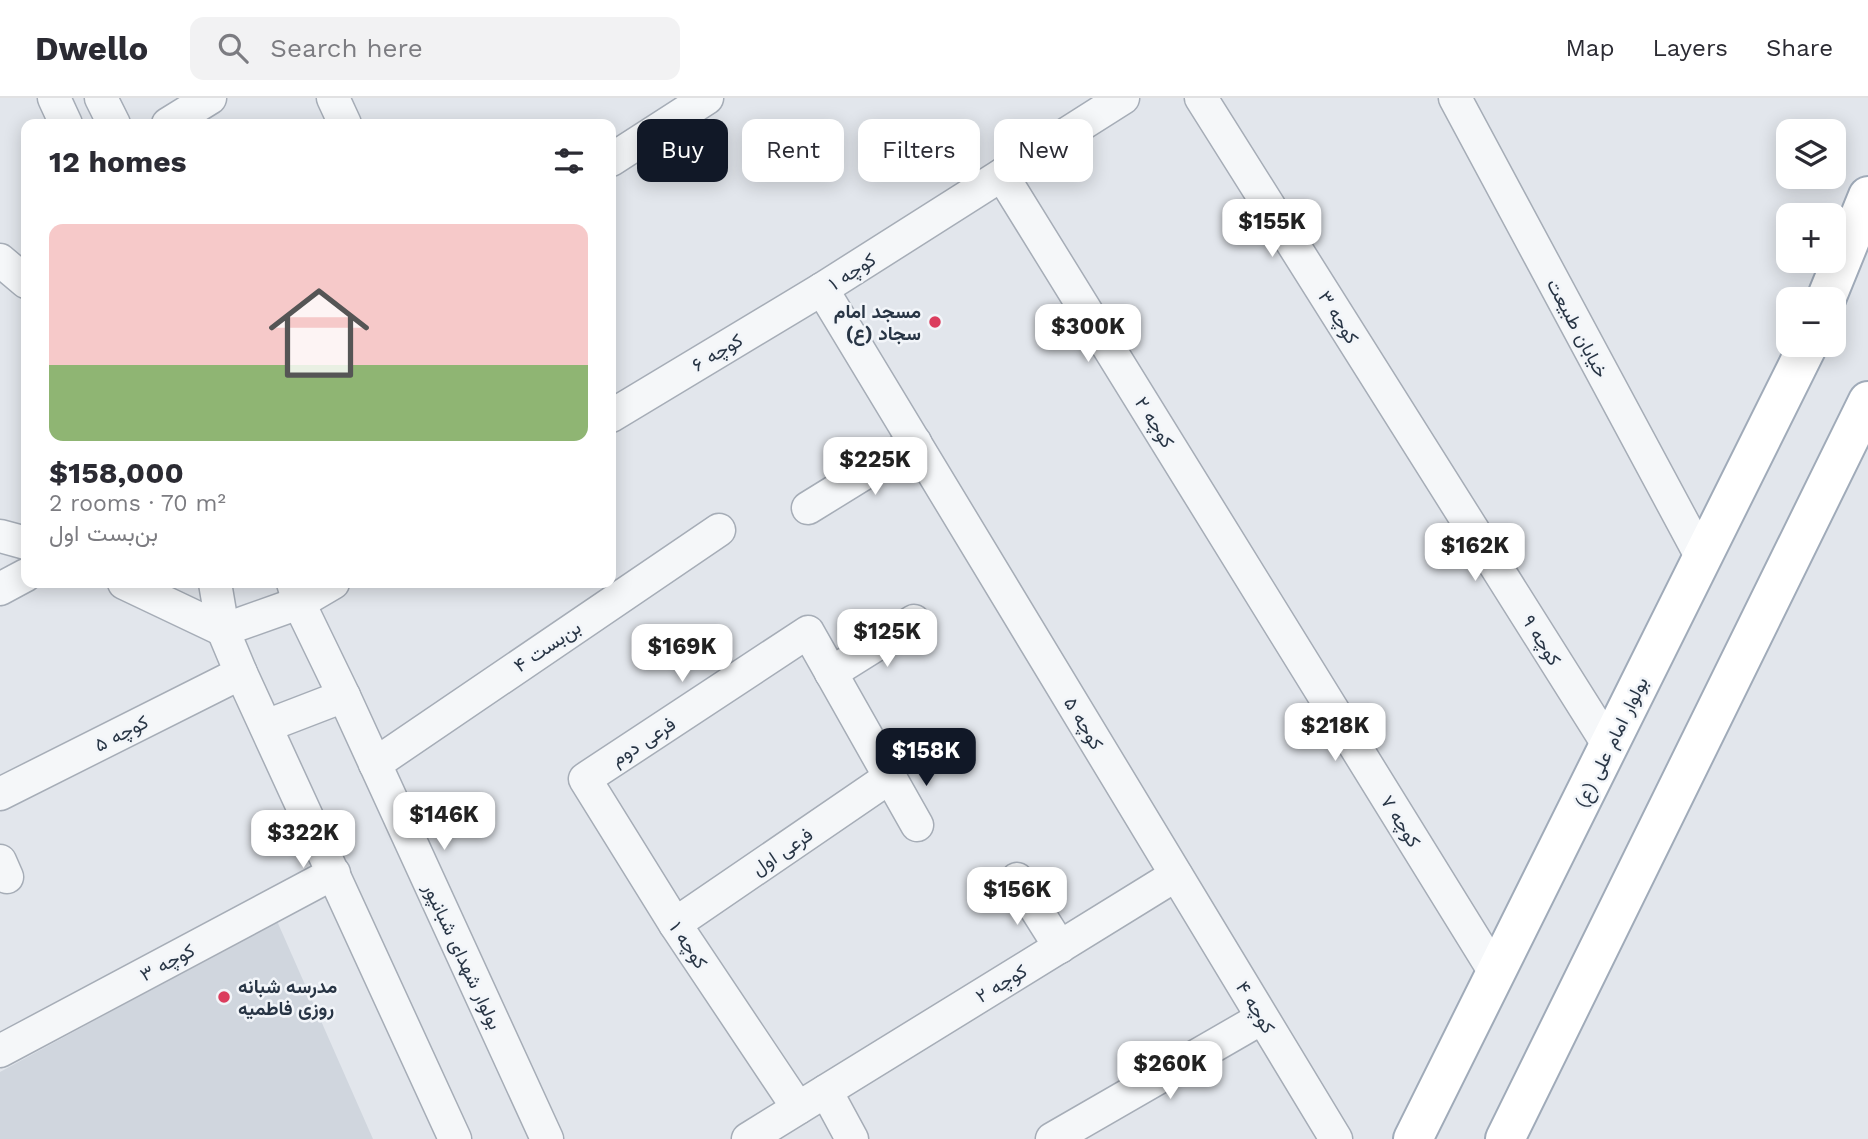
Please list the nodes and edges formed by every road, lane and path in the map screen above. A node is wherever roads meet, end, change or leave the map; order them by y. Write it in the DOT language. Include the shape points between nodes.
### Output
graph roads {
  1 [pos="54,98"];
  2 [pos="101,98"];
  3 [pos="210,98"];
  4 [pos="333,98"];
  5 [pos="707,98"];
  6 [pos="1123,98"];
  7 [pos="1201,98"];
  8 [pos="1455,98"];
  9 [pos="64,119"];
  10 [pos="112,119"];
  11 [pos="176,119"];
  12 [pos="343,119"];
  13 [pos="1090,119"];
  14 [pos="616,157"];
  15 [pos="994,180"];
  16 [pos="1006,182"];
  17 [pos="1868,196"];
  18 [pos="0,260"];
  19 [pos="21,278"];
  20 [pos="1831,287"];
  21 [pos="822,289"];
  22 [pos="1802,357"];
  23 [pos="1387,393"];
  24 [pos="1868,401"];
  25 [pos="616,413"];
  26 [pos="915,442"];
  27 [pos="808,508"];
  28 [pos="1219,525"];
  29 [pos="719,530"];
  30 [pos="0,536"];
  31 [pos="21,542"];
  32 [pos="1702,558"];
  33 [pos="993,571"];
  34 [pos="21,578"];
  35 [pos="134,588"];
  36 [pos="216,588"];
  37 [pos="315,588"];
  38 [pos="0,589"];
  39 [pos="296,593"];
  40 [pos="915,621"];
  41 [pos="223,631"];
  42 [pos="241,673"];
  43 [pos="831,673"];
  44 [pos="344,696"];
  45 [pos="266,726"];
  46 [pos="1609,746"];
  47 [pos="375,764"];
  48 [pos="890,777"];
  49 [pos="585,779"];
  50 [pos="0,794"];
  51 [pos="917,825"];
  52 [pos="334,873"];
  53 [pos="1176,875"];
  54 [pos="1017,878"];
  55 [pos="674,924"];
  56 [pos="1060,947"];
  57 [pos="1496,974"];
  58 [pos="1262,1018"];
  59 [pos="0,1051"];
  60 [pos="826,1091"];
  61 [pos="798,1108"];
  62 [pos="455,1139"];
  63 [pos="547,1139"];
  64 [pos="748,1139"];
  65 [pos="852,1139"];
  66 [pos="1052,1139"];
  67 [pos="1336,1139"];
  68 [pos="1413,1139"];
  69 [pos="1505,1139"];
  1 -- 9 [label="street"];
  2 -- 10 [label="street"];
  3 -- 11 [label="street"];
  4 -- 12 [label="street"];
  5 -- 14 [label="street"];
  6 -- 13 [label="street, کوچه ۱"];
  7 -- 23 [label="street, کوچه ۳"];
  8 -- 32 [label="street, خیابان طبیعت"];
  15 -- 21 [label="street, کوچه ۱"];
  16 -- 28 [label="street, کوچه ۲"];
  17 -- 20 [label="main road"];
  18 -- 19 [label="street"];
  21 -- 25 [label="street, کوچه ۶"];
  21 -- 26 [label="street, کوچه ۱"];
  22 -- 32 [label="main road, بولوار امام علی (ع)"];
  23 -- 46 [label="street, کوچه ۹"];
  24 -- 69 [label="main road"];
  26 -- 27 [label="street"];
  26 -- 33 [label="street, کوچه ۱"];
  28 -- 57 [label="street, کوچه ۷"];
  29 -- 47 [label="street, بن‌بست ۴"];
  30 -- 31 [label="street"];
  32 -- 46 [label="main road, بولوار امام علی (ع)"];
  33 -- 53 [label="street, کوچه ۵"];
  34 -- 38 [label="street"];
  35 -- 41 [label="street"];
  36 -- 41 [label="street"];
  37 -- 39 [label="street"];
  39 -- 41 [label="street"];
  39 -- 44 [label="street, بولوار شهدای شبانپور"];
  40 -- 43 [label="street"];
  41 -- 42 [label="street"];
  42 -- 45 [label="street"];
  42 -- 50 [label="street, کوچه ۵"];
  43 -- 48 [label="street, فرعی دوم"];
  43 -- 49 [label="street, فرعی دوم" via="808,632"];
  44 -- 45 [label="street"];
  44 -- 47 [label="street, بولوار شهدای شبانپور"];
  45 -- 52 [label="street"];
  46 -- 57 [label="main road, بولوار امام علی (ع)"];
  47 -- 63 [label="street, بولوار شهدای شبانپور"];
  48 -- 51 [label="street, فرعی دوم"];
  48 -- 55 [label="street, فرعی اول"];
  49 -- 55 [label="street, کوچه ۱"];
  52 -- 59 [label="street, کوچه ۳"];
  52 -- 62 [label="street"];
  53 -- 56 [label="street, کوچه ۲"];
  53 -- 58 [label="street, کوچه ۴"];
  54 -- 56 [label="street"];
  55 -- 61 [label="street, کوچه ۱"];
  56 -- 60 [label="street, کوچه ۲"];
  57 -- 68 [label="main road, بولوار امام علی (ع)"];
  58 -- 66 [label="street"];
  58 -- 67 [label="street, کوچه ۴"];
  60 -- 61 [label="street, کوچه ۲"];
  60 -- 65 [label="street"];
  61 -- 64 [label="street, کوچه ۲"];
}
